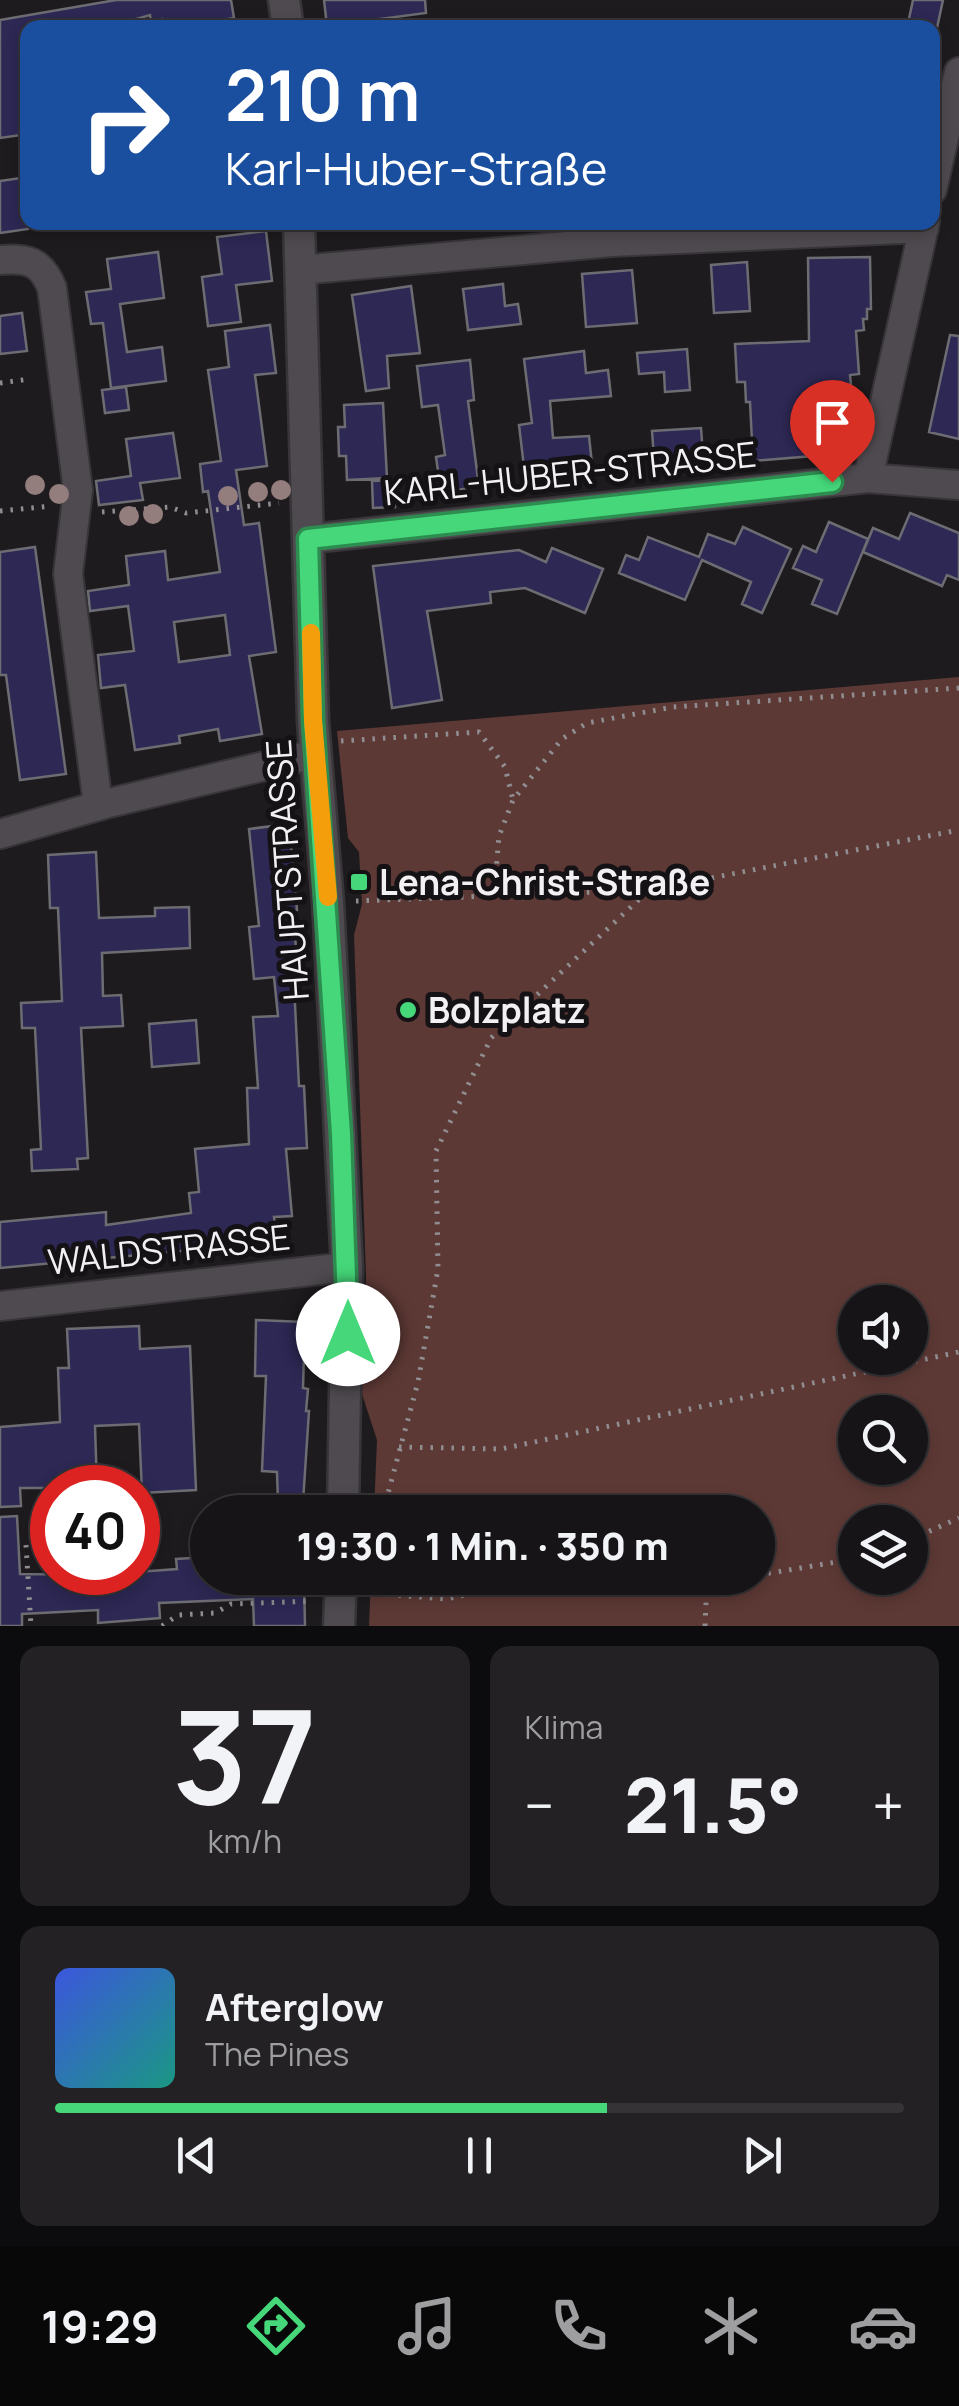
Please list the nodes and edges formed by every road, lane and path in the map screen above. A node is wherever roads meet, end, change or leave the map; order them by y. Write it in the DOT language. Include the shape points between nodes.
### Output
graph roads {
  1 [pos="959,72"];
  2 [pos="940,155"];
  3 [pos="298,230"];
  4 [pos="832,230"];
  5 [pos="923,230"];
  6 [pos="0,260"];
  7 [pos="300,270"];
  8 [pos="30,378"];
  9 [pos="0,382"];
  10 [pos="868,478"];
  11 [pos="959,485"];
  12 [pos="292,501"];
  13 [pos="0,511"];
  14 [pos="77,512"];
  15 [pos="308,539"];
  16 [pos="959,688"];
  17 [pos="315,748"];
  18 [pos="513,800"];
  19 [pos="98,806"];
  20 [pos="959,830"];
  21 [pos="0,834"];
  22 [pos="649,890"];
  23 [pos="494,895"];
  24 [pos="328,902"];
  25 [pos="347,1267"];
  26 [pos="0,1306"];
  27 [pos="959,1352"];
  28 [pos="399,1447"];
  29 [pos="342,1495"];
  30 [pos="387,1495"];
  31 [pos="959,1518"];
  32 [pos="928,1532"];
  33 [pos="26,1544"];
  34 [pos="838,1562"];
  35 [pos="775,1572"];
  36 [pos="349,1595"];
  37 [pos="420,1595"];
  38 [pos="465,1595"];
  39 [pos="706,1595"];
  40 [pos="312,1602"];
  41 [pos="30,1626"];
  42 [pos="162,1626"];
  43 [pos="339,1626"];
  44 [pos="705,1626"];
  1 -- 2 [label="street"];
  3 -- 7 [label="street, HAUPTSTRASSE"];
  4 -- 7 [label="street"];
  5 -- 10 [label="street"];
  6 -- 14 [label="street" via="30,259 44,268 52,288"];
  7 -- 15 [label="street, HAUPTSTRASSE"];
  8 -- 9 [label="path"];
  10 -- 11 [label="street, KARL-HUBER-STRASSE"];
  10 -- 15 [label="street, KARL-HUBER-STRASSE"];
  12 -- 14 [label="path" via="186,512 170,506"];
  13 -- 14 [label="path" via="45,505"];
  14 -- 19 [label="street" via="68,574"];
  15 -- 17 [label="street, HAUPTSTRASSE"];
  16 -- 18 [label="path" via="672,707 588,723 562,739"];
  17 -- 18 [label="path" via="480,732 505,766"];
  17 -- 19 [label="street"];
  17 -- 24 [label="street, HAUPTSTRASSE"];
  18 -- 23 [label="path" via="499,836"];
  19 -- 21 [label="street"];
  20 -- 22 [label="path"];
  22 -- 23 [label="path"];
  22 -- 28 [label="path" via="491,1038 436,1151 438,1270"];
  23 -- 24 [label="path"];
  24 -- 25 [label="street, HAUPTSTRASSE"];
  25 -- 26 [label="street, WALDSTRASSE"];
  25 -- 29 [label="street, HAUPTSTRASSE"];
  27 -- 28 [label="path" via="501,1449"];
  28 -- 30 [label="path"];
  31 -- 32 [label="path"];
  33 -- 41 [label="path"];
  34 -- 35 [label="path"];
  36 -- 43 [label="street"];
  37 -- 38 [label="path"];
  39 -- 44 [label="path"];
  40 -- 42 [label="path" via="230,1604 215,1613 178,1615"];
}
